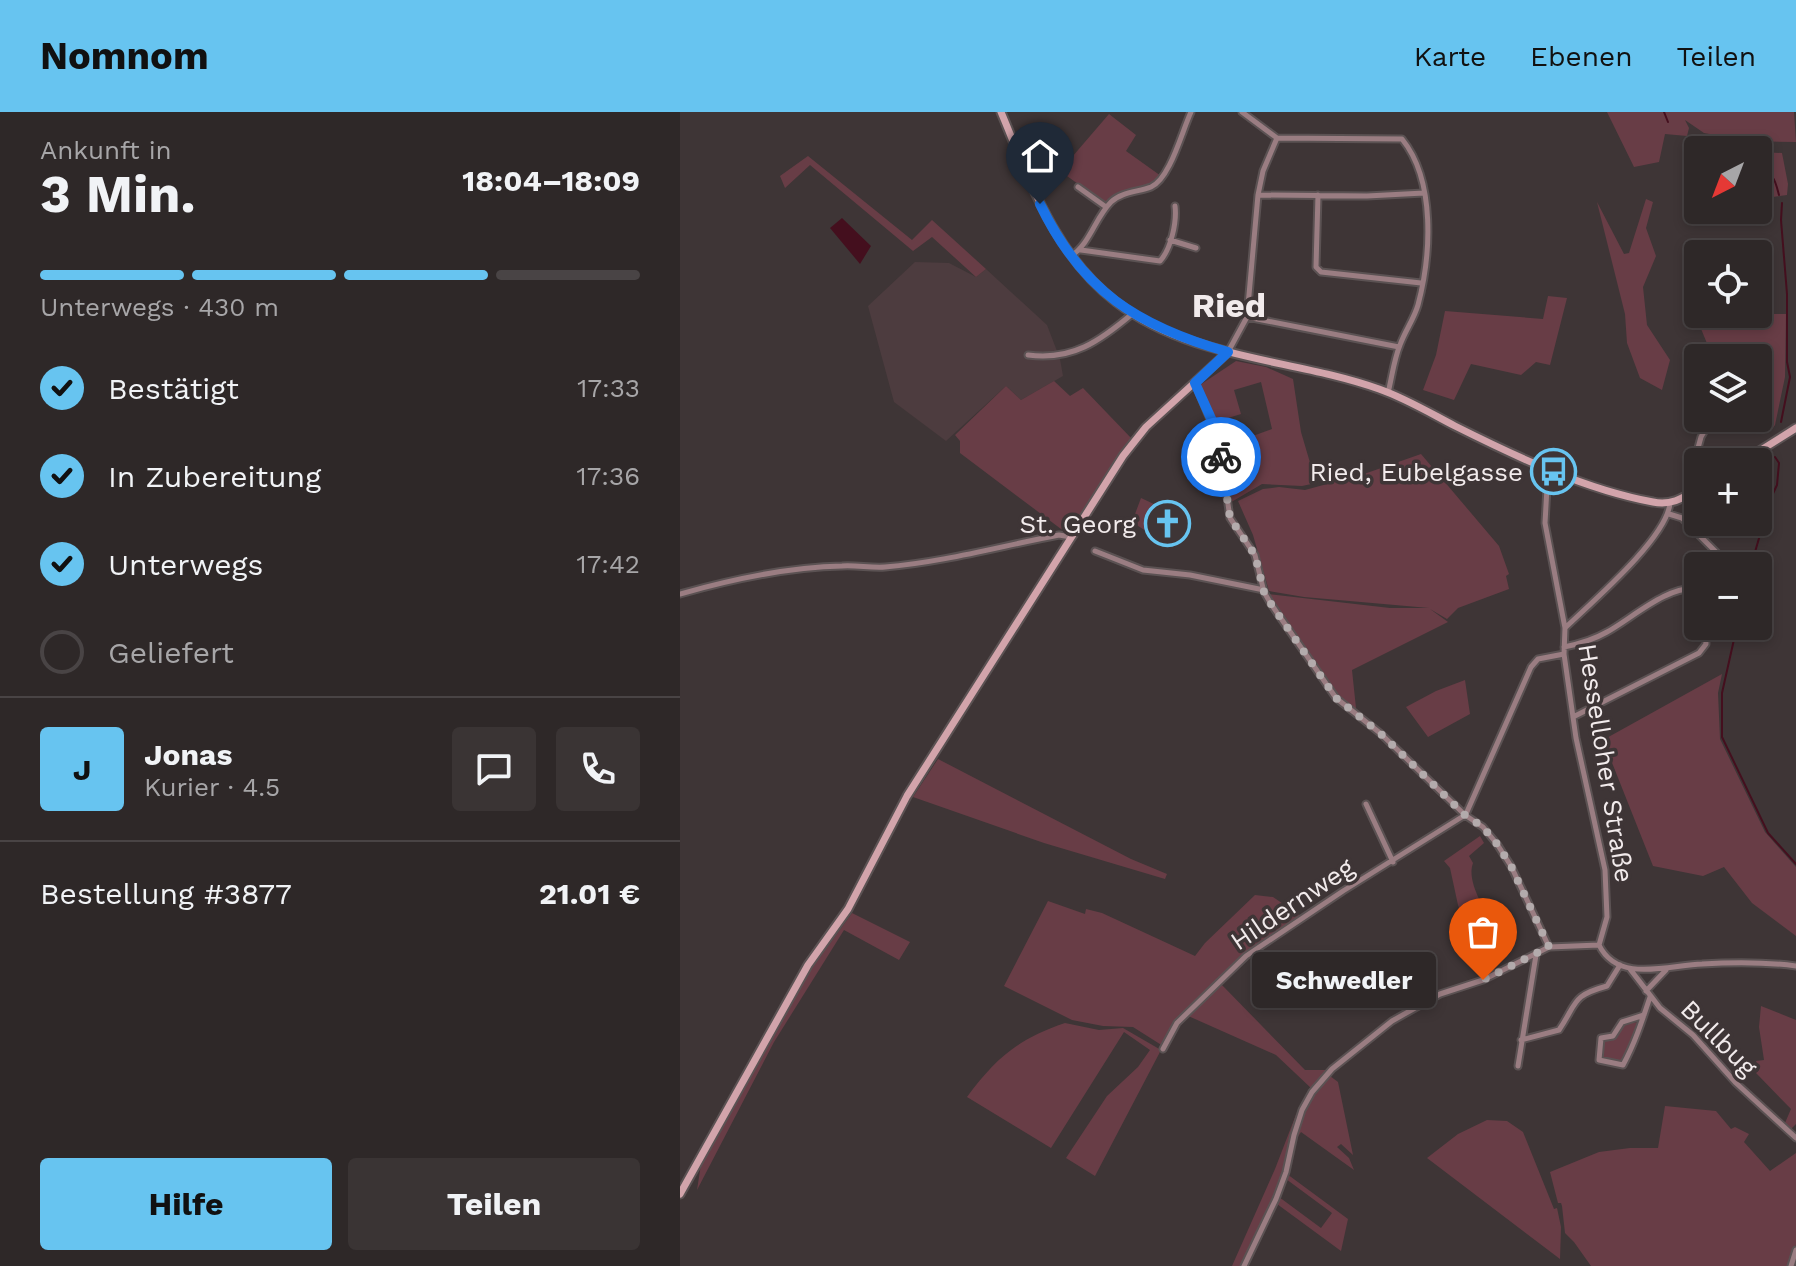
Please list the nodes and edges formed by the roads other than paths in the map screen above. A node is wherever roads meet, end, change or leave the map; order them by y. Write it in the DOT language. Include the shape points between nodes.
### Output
graph roads {
  1 [pos="1001,112"];
  2 [pos="1191,112"];
  3 [pos="1242,112"];
  4 [pos="1277,138"];
  5 [pos="1078,187"];
  6 [pos="1424,193"];
  7 [pos="1258,195"];
  8 [pos="1318,195"];
  9 [pos="1175,206"];
  10 [pos="1106,207"];
  11 [pos="1170,240"];
  12 [pos="1196,248"];
  13 [pos="1081,250"];
  14 [pos="1071,256"];
  15 [pos="1421,283"];
  16 [pos="1132,314"];
  17 [pos="1247,317"];
  18 [pos="1399,347"];
  19 [pos="1228,352"];
  20 [pos="1028,355"];
  21 [pos="1195,383"];
  22 [pos="1388,393"];
  23 [pos="1796,428"];
  24 [pos="1764,448"];
  25 [pos="1548,470"];
  26 [pos="1684,496"];
  27 [pos="1670,503"];
  28 [pos="1669,514"];
  29 [pos="1072,538"];
  30 [pos="1095,551"];
  31 [pos="1716,552"];
  32 [pos="1264,590"];
  33 [pos="1684,591"];
  34 [pos="680,594"];
  35 [pos="1565,628"];
  36 [pos="1706,640"];
  37 [pos="1564,651"];
  38 [pos="1573,717"];
  39 [pos="1366,804"];
  40 [pos="1465,815"];
  41 [pos="1393,862"];
  42 [pos="1599,945"];
  43 [pos="1549,947"];
  44 [pos="1536,954"];
  45 [pos="1620,965"];
  46 [pos="1796,966"];
  47 [pos="1630,969"];
  48 [pos="1667,969"];
  49 [pos="1648,994"];
  50 [pos="1644,1015"];
  51 [pos="1521,1040"];
  52 [pos="1163,1049"];
  53 [pos="1518,1066"];
  54 [pos="1796,1138"];
  55 [pos="680,1194"];
  56 [pos="1796,1250"];
  57 [pos="1244,1266"];
  58 [pos="1791,1266"];
  1 -- 14 [label="main road" via="1045,214"];
  2 -- 10 [label="street" via="1165,176"];
  3 -- 4 [label="street"];
  4 -- 6 [label="street" via="1402,139 1411,150"];
  4 -- 7 [label="street"];
  5 -- 10 [label="street"];
  6 -- 8 [label="street"];
  6 -- 15 [label="street" via="1428,249"];
  7 -- 8 [label="street"];
  7 -- 17 [label="street"];
  8 -- 15 [label="street" via="1316,267 1321,272"];
  9 -- 11 [label="street"];
  10 -- 13 [label="street"];
  11 -- 12 [label="street"];
  11 -- 13 [label="street" via="1165,257 1156,263"];
  13 -- 14 [label="street"];
  14 -- 16 [label="main road"];
  15 -- 18 [label="street" via="1418,306"];
  16 -- 19 [label="main road" via="1175,336"];
  16 -- 20 [label="street" via="1066,355"];
  17 -- 18 [label="street"];
  17 -- 19 [label="street"];
  18 -- 22 [label="street"];
  19 -- 21 [label="main road"];
  19 -- 22 [label="main road" via="1321,371"];
  21 -- 29 [label="main road" via="1134,441"];
  21 -- 32 [label="street" via="1219,441 1230,518 1255,555"];
  22 -- 25 [label="main road"];
  23 -- 24 [label="main road"];
  25 -- 27 [label="main road"];
  25 -- 35 [label="street" via="1545,523"];
  26 -- 27 [label="main road"];
  27 -- 28 [label="street"];
  28 -- 31 [label="street" via="1682,518"];
  28 -- 35 [label="street, Hesselloher Straße" via="1613,582"];
  29 -- 34 [label="street" via="1059,535 928,562 802,569"];
  29 -- 55 [label="main road" via="907,796 848,909 808,965"];
  30 -- 32 [label="street" via="1143,570"];
  32 -- 40 [label="street" via="1336,698"];
  33 -- 37 [label="street"];
  35 -- 37 [label="street, Hesselloher Straße"];
  36 -- 38 [label="street" via="1699,653"];
  37 -- 38 [label="street, Hesselloher Straße"];
  37 -- 40 [label="street" via="1538,659 1531,667"];
  38 -- 42 [label="street, Hesselloher Straße" via="1605,870 1607,917"];
  39 -- 41 [label="street"];
  40 -- 41 [label="street, Hildernweg"];
  40 -- 43 [label="street" via="1483,827 1511,866"];
  41 -- 52 [label="street, Hildernweg" via="1246,956 1177,1023"];
  42 -- 43 [label="street"];
  42 -- 45 [label="street"];
  43 -- 44 [label="street"];
  44 -- 51 [label="street"];
  44 -- 57 [label="street" via="1440,994 1392,1021 1324,1077 1302,1110 1286,1172"];
  45 -- 47 [label="street"];
  45 -- 51 [label="street" via="1607,986 1574,1001 1559,1030"];
  46 -- 48 [label="street" via="1700,964"];
  47 -- 48 [label="street"];
  47 -- 49 [label="street, Bullbug"];
  48 -- 49 [label="street"];
  49 -- 50 [label="street, Bullbug"];
  49 -- 54 [label="street, Bullbug"];
  50 -- 50 [label="street, Bullbug" via="1623,1065 1599,1060 1601,1038 1613,1036 1622,1022"];
  51 -- 53 [label="street"];
  56 -- 58 [label="street"];
}
